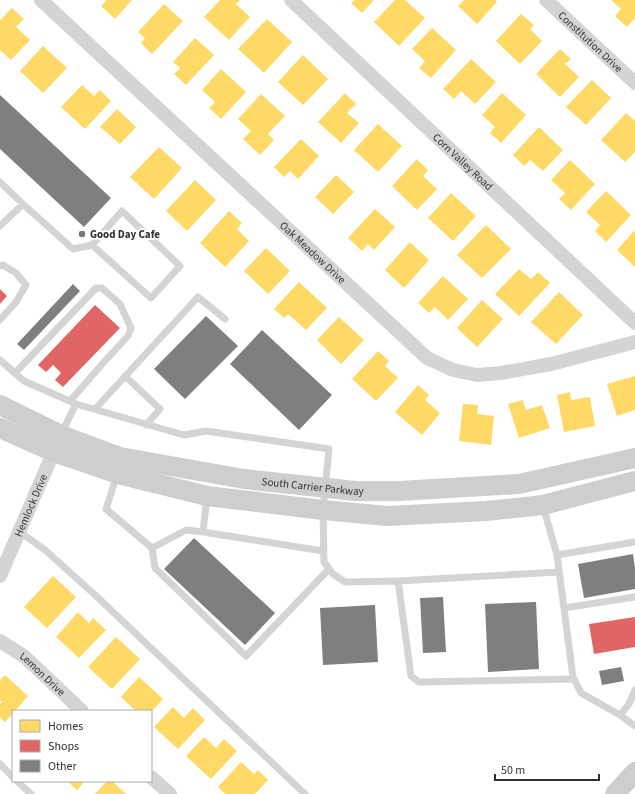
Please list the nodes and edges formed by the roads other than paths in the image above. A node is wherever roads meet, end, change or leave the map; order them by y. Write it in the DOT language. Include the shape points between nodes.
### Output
graph roads {
  1 [pos="41,0"];
  2 [pos="291,0"];
  3 [pos="546,0"];
  4 [pos="635,83"];
  5 [pos="0,182"];
  6 [pos="22,204"];
  7 [pos="0,226"];
  8 [pos="92,245"];
  9 [pos="0,266"];
  10 [pos="226,319"];
  11 [pos="0,320"];
  12 [pos="635,323"];
  13 [pos="635,342"];
  14 [pos="0,360"];
  15 [pos="15,373"];
  16 [pos="125,376"];
  17 [pos="73,403"];
  18 [pos="0,405"];
  19 [pos="95,409"];
  20 [pos="146,424"];
  21 [pos="0,428"];
  22 [pos="58,444"];
  23 [pos="635,458"];
  24 [pos="118,474"];
  25 [pos="633,482"];
  26 [pos="325,488"];
  27 [pos="207,496"];
  28 [pos="543,505"];
  29 [pos="323,510"];
  30 [pos="20,532"];
  31 [pos="203,532"];
  32 [pos="635,542"];
  33 [pos="152,548"];
  34 [pos="324,551"];
  35 [pos="557,555"];
  36 [pos="329,569"];
  37 [pos="560,572"];
  38 [pos="0,576"];
  39 [pos="398,581"];
  40 [pos="635,597"];
  41 [pos="564,608"];
  42 [pos="0,641"];
  43 [pos="574,679"];
  44 [pos="635,690"];
  45 [pos="81,710"];
  46 [pos="620,715"];
  47 [pos="635,726"];
  48 [pos="0,764"];
  49 [pos="635,772"];
  50 [pos="12,776"];
  51 [pos="152,778"];
  52 [pos="18,782"];
  53 [pos="29,793"];
  54 [pos="170,794"];
  55 [pos="305,794"];
  56 [pos="615,794"];
  1 -- 13 [label="street, Oak Meadow Drive" via="427,358 453,370 477,375 551,364"];
  2 -- 12 [label="street, Corn Valley Road"];
  3 -- 4 [label="street, Constitution Drive"];
  5 -- 6 [label="lane"];
  6 -- 7 [label="lane"];
  6 -- 8 [label="lane" via="74,249"];
  8 -- 8 [label="lane" via="151,298 180,266 122,211"];
  9 -- 11 [label="lane" via="3,265 16,273 26,285 16,302"];
  10 -- 16 [label="lane" via="198,298"];
  14 -- 15 [label="lane"];
  15 -- 17 [label="lane" via="24,380"];
  15 -- 17 [label="lane" via="96,288 102,288 120,304 131,328 128,336 104,362"];
  16 -- 19 [label="lane"];
  16 -- 20 [label="lane" via="160,409"];
  17 -- 19 [label="lane"];
  17 -- 22 [label="lane"];
  18 -- 22 [label="main road, South Carrier Parkway"];
  19 -- 20 [label="lane"];
  20 -- 26 [label="lane" via="184,435 206,431 329,449"];
  21 -- 22 [label="main road, South Carrier Parkway"];
  22 -- 24 [label="main road, South Carrier Parkway"];
  22 -- 26 [label="main road, South Carrier Parkway" via="244,479"];
  22 -- 30 [label="street, Hemlock Drive"];
  23 -- 26 [label="main road, South Carrier Parkway" via="519,484 399,491"];
  24 -- 27 [label="main road, South Carrier Parkway"];
  24 -- 33 [label="lane" via="106,509"];
  25 -- 28 [label="main road, South Carrier Parkway"];
  26 -- 29 [label="lane"];
  27 -- 29 [label="main road, South Carrier Parkway"];
  27 -- 31 [label="lane"];
  28 -- 29 [label="main road, South Carrier Parkway" via="388,516"];
  28 -- 35 [label="lane"];
  29 -- 34 [label="lane"];
  30 -- 38 [label="street, Hemlock Drive"];
  30 -- 55 [label="lane" via="94,594"];
  31 -- 33 [label="lane" via="186,530"];
  31 -- 34 [label="lane"];
  32 -- 35 [label="lane"];
  33 -- 36 [label="lane" via="155,568 246,656"];
  34 -- 36 [label="lane" via="324,562"];
  35 -- 37 [label="lane"];
  36 -- 39 [label="lane" via="346,582"];
  37 -- 39 [label="lane"];
  37 -- 41 [label="lane"];
  39 -- 43 [label="lane" via="411,676 418,682"];
  40 -- 41 [label="lane"];
  41 -- 43 [label="lane"];
  42 -- 45 [label="street, Lemon Drive" via="25,657"];
  43 -- 46 [label="lane" via="581,693"];
  44 -- 46 [label="lane" via="629,704"];
  46 -- 47 [label="lane"];
  48 -- 50 [label="lane"];
  49 -- 56 [label="main road"];
  51 -- 54 [label="street"];
  52 -- 53 [label="lane"];
}
